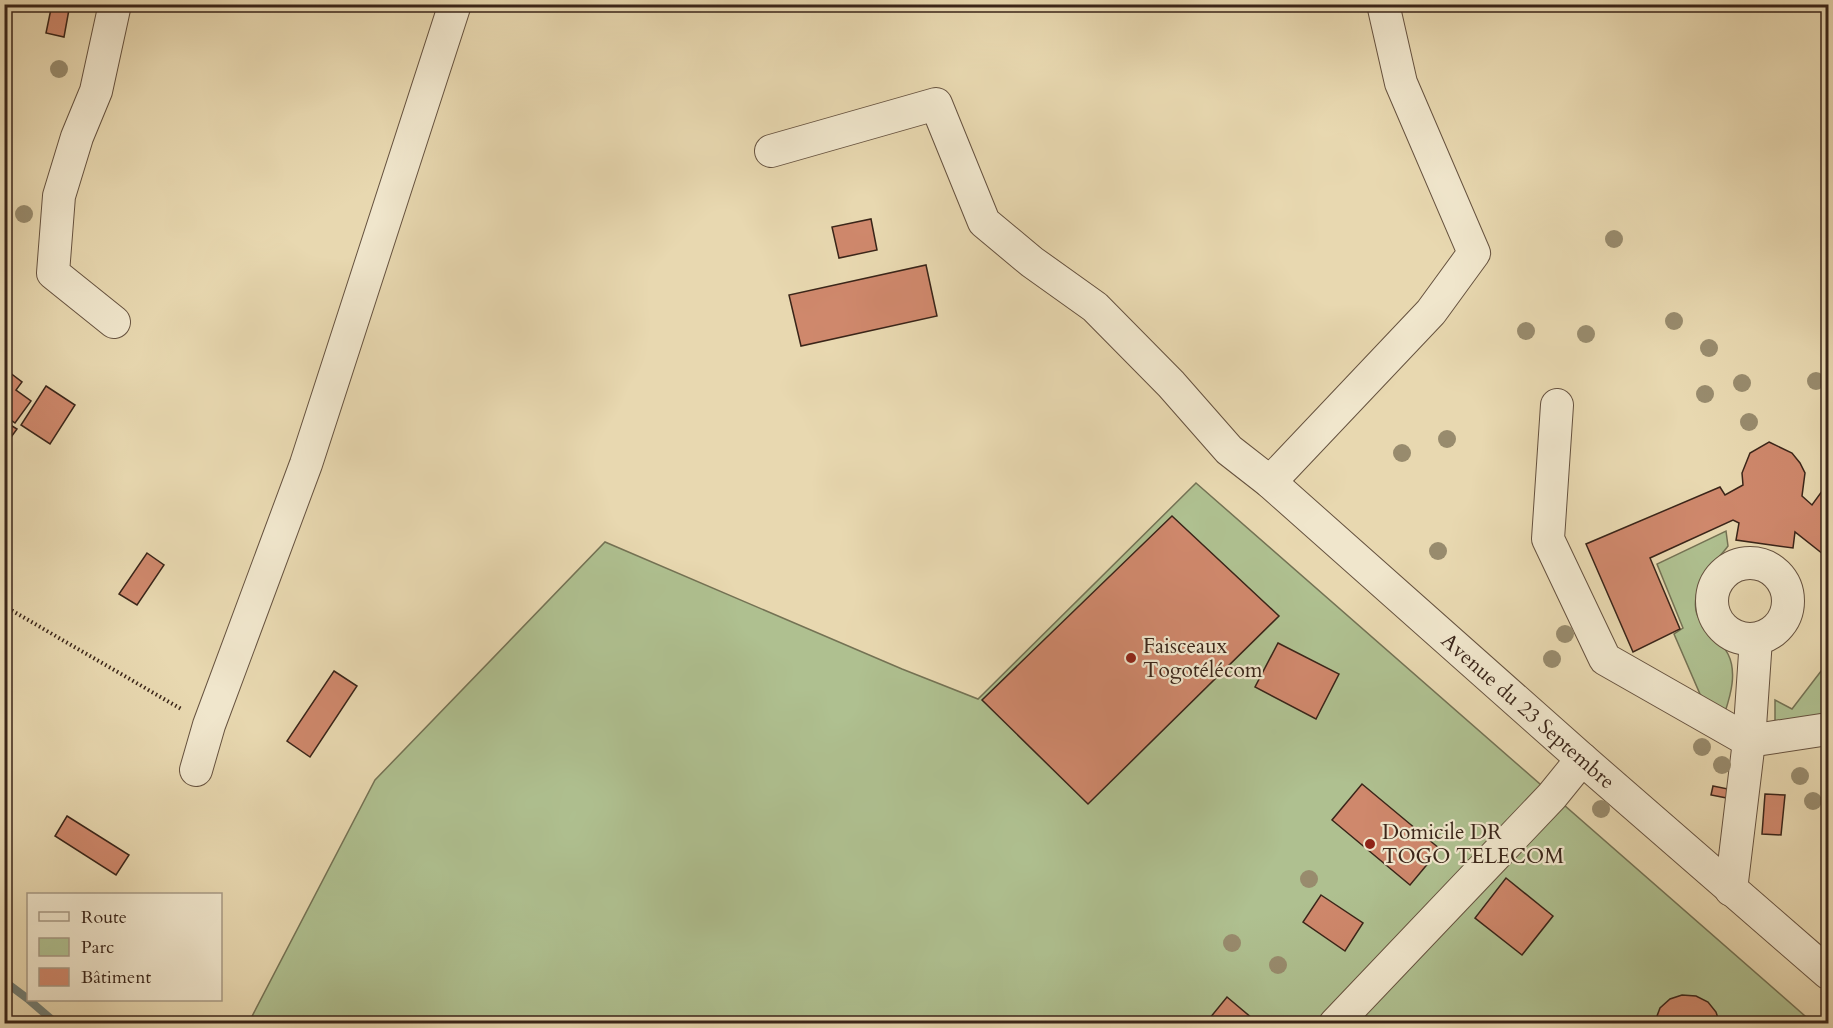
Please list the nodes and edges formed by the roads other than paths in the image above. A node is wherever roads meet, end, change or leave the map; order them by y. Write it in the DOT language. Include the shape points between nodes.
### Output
graph roads {
  1 [pos="115,4"];
  2 [pos="455,4"];
  3 [pos="1383,4"];
  4 [pos="771,150"];
  5 [pos="114,322"];
  6 [pos="1557,405"];
  7 [pos="1270,482"];
  8 [pos="1756,639"];
  9 [pos="1828,729"];
  10 [pos="1749,741"];
  11 [pos="1582,759"];
  12 [pos="196,770"];
  13 [pos="1731,890"];
  14 [pos="1828,973"];
  15 [pos="1335,1023"];
  1 -- 5 [label="street" via="96,91 76,137 59,196 52,255 53,273"];
  2 -- 12 [label="street" via="306,464"];
  3 -- 7 [label="street" via="1401,83 1474,253 1431,312"];
  4 -- 7 [label="street, Avenue du 23 Septembre" via="936,104 984,222 1095,307 1229,450"];
  6 -- 10 [label="street" via="1548,539 1605,659"];
  7 -- 11 [label="street, Avenue du 23 Septembre"];
  8 -- 10 [label="street"];
  9 -- 10 [label="street"];
  10 -- 13 [label="street"];
  11 -- 13 [label="street, Avenue du 23 Septembre"];
  11 -- 15 [label="street" via="1552,796"];
  13 -- 14 [label="street, Avenue du 23 Septembre"];
}
